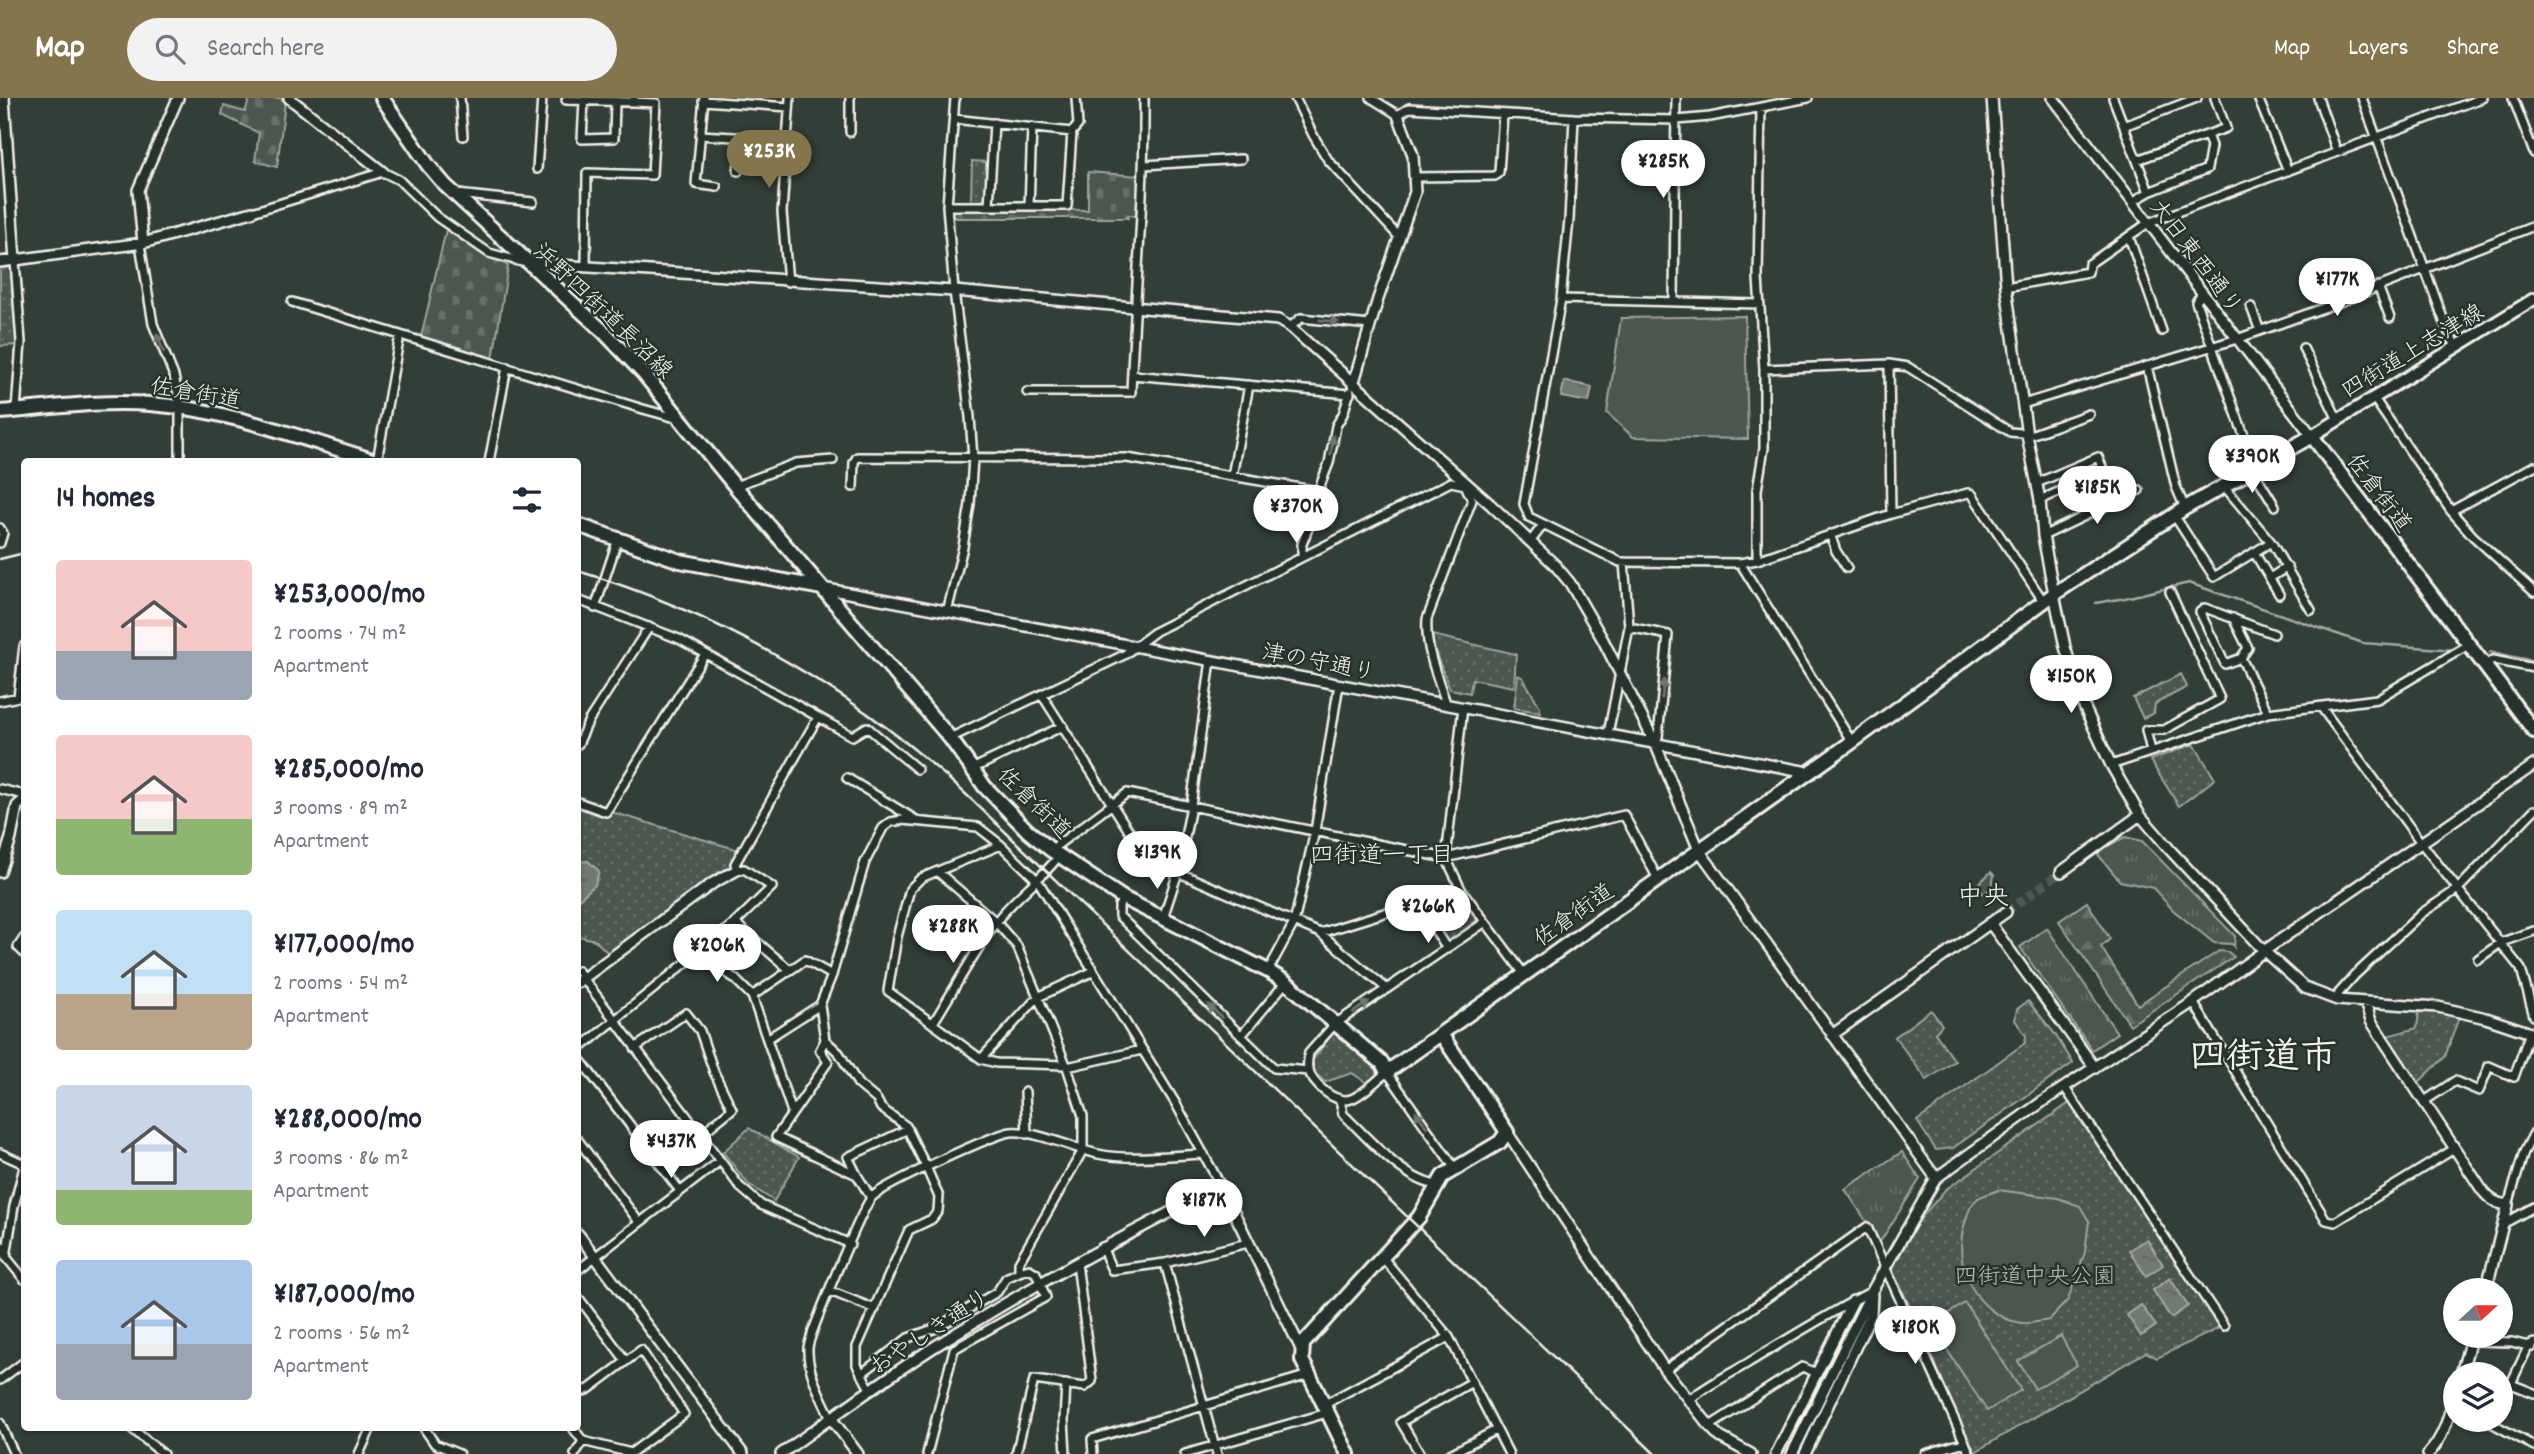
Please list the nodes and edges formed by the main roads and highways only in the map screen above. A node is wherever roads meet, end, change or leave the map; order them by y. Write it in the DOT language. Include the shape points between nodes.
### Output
graph roads {
  1 [pos="382,98"];
  2 [pos="2532,303"];
  3 [pos="0,412"];
  4 [pos="2312,436"];
  5 [pos="365,458"];
  6 [pos="581,526"];
  7 [pos="822,588"];
  8 [pos="2534,731"];
  9 [pos="1441,1034"];
  10 [pos="1348,1454"];
  1 -- 7 [label="main road, 浜野四街道長沼線" via="428,166 626,355"];
  2 -- 4 [label="main road, 四街道上志津線"];
  3 -- 5 [label="main road, 佐倉街道" via="128,403 180,407"];
  4 -- 8 [label="main road, 佐倉街道"];
  4 -- 9 [label="main road, 佐倉街道" via="2180,511 2049,598"];
  6 -- 7 [label="main road" via="706,568"];
  7 -- 9 [label="main road, 佐倉街道" via="1003,807 1055,853 1123,898 1286,982 1387,1072"];
  9 -- 10 [label="main road" via="1507,1132 1500,1142 1443,1176 1426,1209 1306,1338 1302,1360"];
}
